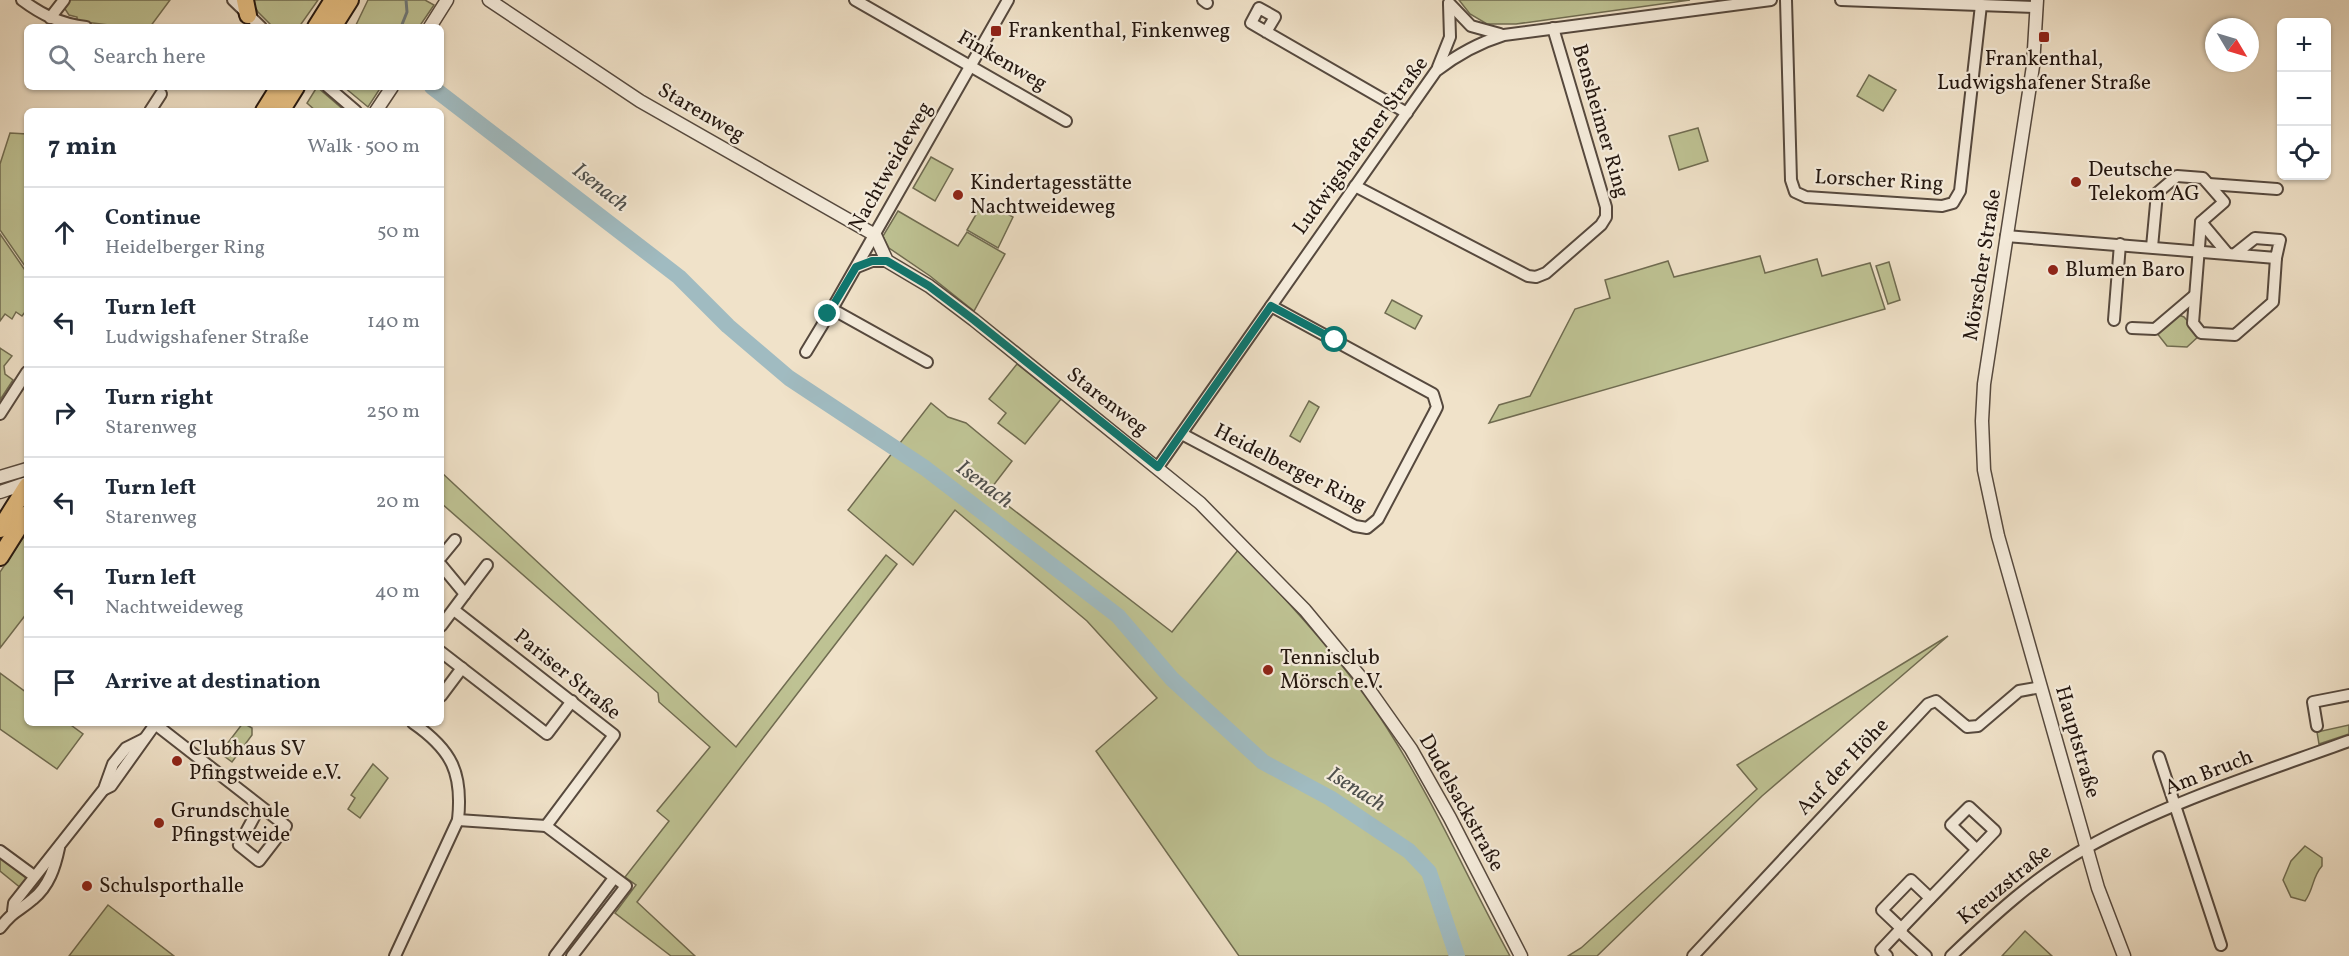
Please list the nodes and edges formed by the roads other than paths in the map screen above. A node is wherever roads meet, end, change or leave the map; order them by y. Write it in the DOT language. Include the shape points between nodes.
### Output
graph roads {
  1 [pos="22,0"];
  2 [pos="56,0"];
  3 [pos="64,0"];
  4 [pos="233,0"];
  5 [pos="333,0"];
  6 [pos="350,0"];
  7 [pos="447,0"];
  8 [pos="489,0"];
  9 [pos="855,0"];
  10 [pos="1008,0"];
  11 [pos="1771,0"];
  12 [pos="1786,0"];
  13 [pos="1841,0"];
  14 [pos="1449,2"];
  15 [pos="2037,4"];
  16 [pos="1981,5"];
  17 [pos="246,7"];
  18 [pos="47,16"];
  19 [pos="67,24"];
  20 [pos="259,24"];
  21 [pos="318,24"];
  22 [pos="335,24"];
  23 [pos="432,24"];
  24 [pos="1553,28"];
  25 [pos="1266,32"];
  26 [pos="1504,35"];
  27 [pos="970,66"];
  28 [pos="1436,71"];
  29 [pos="332,90"];
  30 [pos="390,90"];
  31 [pos="161,94"];
  32 [pos="285,94"];
  33 [pos="152,108"];
  34 [pos="268,108"];
  35 [pos="352,108"];
  36 [pos="378,108"];
  37 [pos="1407,113"];
  38 [pos="1066,121"];
  39 [pos="2208,184"];
  40 [pos="1355,186"];
  41 [pos="2235,186"];
  42 [pos="2277,189"];
  43 [pos="2224,202"];
  44 [pos="2201,222"];
  45 [pos="875,235"];
  46 [pos="2006,236"];
  47 [pos="2120,244"];
  48 [pos="2152,247"];
  49 [pos="2199,250"];
  50 [pos="2231,254"];
  51 [pos="2276,258"];
  52 [pos="887,261"];
  53 [pos="856,267"];
  54 [pos="2195,295"];
  55 [pos="1271,306"];
  56 [pos="2180,308"];
  57 [pos="832,309"];
  58 [pos="2114,320"];
  59 [pos="2193,323"];
  60 [pos="2132,328"];
  61 [pos="806,352"];
  62 [pos="927,362"];
  63 [pos="24,377"];
  64 [pos="0,414"];
  65 [pos="1182,434"];
  66 [pos="1158,467"];
  67 [pos="24,470"];
  68 [pos="0,477"];
  69 [pos="24,489"];
  70 [pos="0,492"];
  71 [pos="24,519"];
  72 [pos="0,529"];
  73 [pos="1998,536"];
  74 [pos="455,540"];
  75 [pos="444,553"];
  76 [pos="0,557"];
  77 [pos="487,565"];
  78 [pos="444,569"];
  79 [pos="465,594"];
  80 [pos="454,610"];
  81 [pos="444,622"];
  82 [pos="444,654"];
  83 [pos="462,669"];
  84 [pos="1358,674"];
  85 [pos="2041,687"];
  86 [pos="444,692"];
  87 [pos="2349,694"];
  88 [pos="572,701"];
  89 [pos="153,726"];
  90 [pos="158,726"];
  91 [pos="419,726"];
  92 [pos="2317,726"];
  93 [pos="2349,741"];
  94 [pos="2160,757"];
  95 [pos="260,806"];
  96 [pos="2175,806"];
  97 [pos="458,820"];
  98 [pos="546,825"];
  99 [pos="59,848"];
  100 [pos="2086,848"];
  101 [pos="1977,850"];
  102 [pos="0,851"];
  103 [pos="34,876"];
  104 [pos="614,878"];
  105 [pos="1930,898"];
  106 [pos="13,911"];
  107 [pos="0,928"];
  108 [pos="1900,930"];
  109 [pos="2221,945"];
  110 [pos="395,956"];
  111 [pos="555,956"];
  112 [pos="572,956"];
  113 [pos="1521,956"];
  114 [pos="1693,956"];
  115 [pos="1887,956"];
  116 [pos="1925,956"];
  117 [pos="1951,956"];
  118 [pos="2124,956"];
  1 -- 18 [label="street"];
  2 -- 18 [label="street"];
  3 -- 18 [label="street"];
  4 -- 17 [label="street"];
  5 -- 21 [label="highway"];
  6 -- 22 [label="highway"];
  7 -- 23 [label="street"];
  8 -- 45 [label="street, Starenweg" via="640,101"];
  9 -- 27 [label="street, Finkenweg"];
  10 -- 27 [label="street, Nachtweideweg"];
  11 -- 24 [label="street, Ludwigshafener Straße"];
  12 -- 16 [label="street, Lorscher Ring" via="1791,180 1796,192 1806,197 1942,206 1953,203 1960,191"];
  13 -- 16 [label="street"];
  14 -- 26 [label="street" via="1471,26"];
  14 -- 28 [label="street" via="1450,37"];
  15 -- 16 [label="street"];
  15 -- 46 [label="street, Mörscher Straße" via="2033,66"];
  17 -- 20 [label="street"];
  18 -- 19 [label="street"];
  24 -- 26 [label="street, Ludwigshafener Straße"];
  24 -- 40 [label="street, Bensheimer Ring" via="1606,217 1546,273 1528,276"];
  25 -- 37 [label="street"];
  26 -- 28 [label="street, Ludwigshafener Straße" via="1468,48"];
  27 -- 38 [label="street, Finkenweg"];
  27 -- 45 [label="street, Nachtweideweg"];
  28 -- 37 [label="street, Ludwigshafener Straße"];
  29 -- 35 [label="street"];
  30 -- 36 [label="street"];
  31 -- 33 [label="street"];
  32 -- 34 [label="highway"];
  37 -- 40 [label="street, Ludwigshafener Straße"];
  39 -- 41 [label="street"];
  39 -- 43 [label="street"];
  39 -- 48 [label="street" via="2203,178 2177,176 2157,193"];
  40 -- 55 [label="street, Ludwigshafener Straße"];
  41 -- 42 [label="street"];
  41 -- 43 [label="street" via="2235,193"];
  43 -- 44 [label="street"];
  44 -- 49 [label="street"];
  44 -- 50 [label="street"];
  45 -- 52 [label="street"];
  45 -- 53 [label="street, Nachtweideweg"];
  46 -- 47 [label="street"];
  46 -- 73 [label="street, Mörscher Straße" via="1982,421 1984,470"];
  47 -- 48 [label="street"];
  47 -- 58 [label="street"];
  48 -- 49 [label="street"];
  49 -- 50 [label="street"];
  49 -- 54 [label="street"];
  50 -- 51 [label="street"];
  50 -- 51 [label="street" via="2255,238 2280,240"];
  51 -- 59 [label="street" via="2273,302 2235,335 2201,333"];
  52 -- 53 [label="street"];
  52 -- 66 [label="street, Starenweg" via="974,320"];
  53 -- 57 [label="street, Nachtweideweg"];
  54 -- 56 [label="street"];
  54 -- 59 [label="street"];
  55 -- 65 [label="street, Ludwigshafener Straße"];
  55 -- 65 [label="street, Heidelberger Ring" via="1433,394 1437,407 1378,519 1367,528 1354,526"];
  56 -- 59 [label="street"];
  56 -- 60 [label="street" via="2155,329"];
  57 -- 61 [label="street, Nachtweideweg"];
  57 -- 62 [label="street"];
  63 -- 64 [label="street"];
  65 -- 66 [label="street, Ludwigshafener Straße"];
  66 -- 84 [label="street, Starenweg" via="1244,545"];
  67 -- 68 [label="street"];
  69 -- 70 [label="street"];
  69 -- 72 [label="highway"];
  71 -- 76 [label="highway"];
  73 -- 85 [label="street, Hauptstraße"];
  74 -- 75 [label="street"];
  77 -- 79 [label="street"];
  78 -- 79 [label="street"];
  79 -- 80 [label="street"];
  80 -- 81 [label="street"];
  80 -- 88 [label="street, Pariser Straße"];
  82 -- 83 [label="street"];
  83 -- 86 [label="street"];
  83 -- 88 [label="street" via="547,734"];
  84 -- 113 [label="street, Dudelsackstraße" via="1411,749"];
  85 -- 100 [label="street, Hauptstraße"];
  85 -- 114 [label="street, Auf der Höhe" via="2019,691 1978,726 1967,727 1936,701 1928,704"];
  87 -- 92 [label="street" via="2313,702"];
  88 -- 98 [label="street, Pariser Straße" via="614,735"];
  89 -- 99 [label="street" via="113,764 104,789"];
  90 -- 95 [label="street"];
  91 -- 97 [label="street" via="437,741 453,764 460,789"];
  93 -- 96 [label="street, Am Bruch"];
  94 -- 96 [label="street"];
  95 -- 95 [label="street" via="239,845 259,861 286,826"];
  96 -- 100 [label="street, Am Bruch"];
  96 -- 109 [label="street"];
  97 -- 98 [label="street"];
  97 -- 110 [label="street"];
  98 -- 104 [label="street"];
  99 -- 103 [label="street"];
  99 -- 106 [label="street" via="54,872 34,899"];
  100 -- 117 [label="street, Kreuzstraße" via="2010,902"];
  100 -- 118 [label="street, Hauptstraße"];
  101 -- 105 [label="street"];
  102 -- 103 [label="street"];
  103 -- 106 [label="street" via="14,903"];
  104 -- 111 [label="street"];
  104 -- 112 [label="street" via="626,886"];
  105 -- 108 [label="street"];
  105 -- 108 [label="street" via="1911,880 1882,910"];
  106 -- 107 [label="street"];
  108 -- 115 [label="street" via="1881,950"];
  108 -- 116 [label="street"];
}
